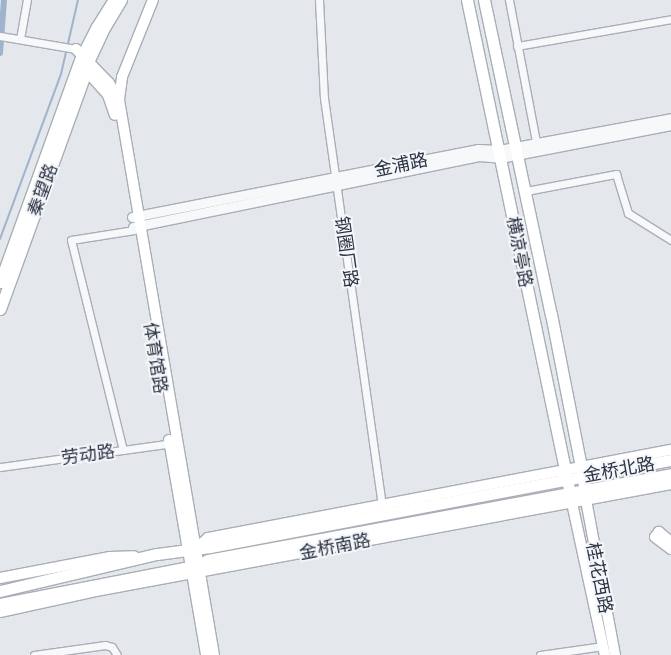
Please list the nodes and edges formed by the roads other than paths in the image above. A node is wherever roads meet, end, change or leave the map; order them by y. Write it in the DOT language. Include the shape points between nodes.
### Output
graph roads {
  1 [pos="27,0"];
  2 [pos="114,0"];
  3 [pos="122,0"];
  4 [pos="152,0"];
  5 [pos="319,0"];
  6 [pos="467,0"];
  7 [pos="484,0"];
  8 [pos="508,0"];
  9 [pos="671,19"];
  10 [pos="0,36"];
  11 [pos="17,38"];
  12 [pos="517,46"];
  13 [pos="81,58"];
  14 [pos="116,103"];
  15 [pos="671,118"];
  16 [pos="671,125"];
  17 [pos="536,142"];
  18 [pos="516,150"];
  19 [pos="500,154"];
  20 [pos="336,182"];
  21 [pos="526,192"];
  22 [pos="135,223"];
  23 [pos="671,240"];
  24 [pos="0,282"];
  25 [pos="0,309"];
  26 [pos="173,444"];
  27 [pos="123,450"];
  28 [pos="671,450"];
  29 [pos="671,460"];
  30 [pos="0,467"];
  31 [pos="582,472"];
  32 [pos="671,474"];
  33 [pos="566,475"];
  34 [pos="671,484"];
  35 [pos="569,492"];
  36 [pos="585,495"];
  37 [pos="382,504"];
  38 [pos="572,504"];
  39 [pos="334,514"];
  40 [pos="319,526"];
  41 [pos="356,533"];
  42 [pos="372,540"];
  43 [pos="671,542"];
  44 [pos="671,549"];
  45 [pos="192,550"];
  46 [pos="157,554"];
  47 [pos="195,569"];
  48 [pos="0,578"];
  49 [pos="0,591"];
  50 [pos="0,604"];
  51 [pos="0,612"];
  52 [pos="604,650"];
  53 [pos="34,655"];
  54 [pos="117,655"];
  55 [pos="206,655"];
  56 [pos="214,655"];
  57 [pos="540,655"];
  58 [pos="615,655"];
  1 -- 11 [label="street"];
  2 -- 13 [label="main road"];
  3 -- 13 [label="main road" via="103,32"];
  4 -- 14 [label="main road, 体育馆路" via="122,78"];
  5 -- 20 [label="street, 钢圈厂路" via="324,98"];
  6 -- 19 [label="main road, 横凉亭路"];
  7 -- 18 [label="main road, 横凉亭路"];
  8 -- 12 [label="street"];
  9 -- 12 [label="street"];
  10 -- 11 [label="street"];
  11 -- 13 [label="street" via="59,46"];
  12 -- 17 [label="street"];
  13 -- 14 [label="main road, 体育馆路"];
  13 -- 24 [label="main road, 秦望路"];
  13 -- 25 [label="main road, 秦望路"];
  14 -- 22 [label="main road, 体育馆路"];
  15 -- 17 [label="street, 金浦路"];
  16 -- 18 [label="street, 金浦路"];
  17 -- 18 [label="street, 金浦路"];
  18 -- 19 [label="street, 金浦路"];
  18 -- 21 [label="main road, 横凉亭路"];
  19 -- 20 [label="street, 金浦路" via="478,149"];
  19 -- 33 [label="main road, 横凉亭路"];
  20 -- 22 [label="street, 金浦路"];
  20 -- 37 [label="street, 钢圈厂路"];
  21 -- 23 [label="street" via="616,174 628,213"];
  21 -- 31 [label="main road, 横凉亭路"];
  22 -- 26 [label="main road, 体育馆路"];
  22 -- 27 [label="street" via="71,240"];
  26 -- 27 [label="street, 劳动路"];
  26 -- 45 [label="main road, 体育馆路"];
  27 -- 30 [label="street, 劳动路"];
  28 -- 31 [label="main road, 金桥北路"];
  29 -- 31 [label="main road, 金桥北路"];
  31 -- 33 [label="main road, 金桥北路"];
  31 -- 36 [label="main road, 横凉亭路"];
  32 -- 36 [label="main road, 金桥北路"];
  33 -- 35 [label="main road, 横凉亭路"];
  33 -- 37 [label="main road, 金桥南路"];
  33 -- 40 [label="main road, 金桥南路"];
  34 -- 36 [label="main road, 金桥南路"];
  35 -- 36 [label="main road, 金桥北路"];
  35 -- 38 [label="main road, 横凉亭路"];
  35 -- 41 [label="main road, 金桥南路"];
  36 -- 38 [label="main road, 金桥南路"];
  36 -- 58 [label="main road, 桂花西路"];
  37 -- 39 [label="main road, 金桥南路"];
  38 -- 42 [label="main road, 金桥南路"];
  38 -- 52 [label="main road, 桂花西路"];
  39 -- 40 [label="main road"];
  39 -- 45 [label="main road, 金桥南路" via="208,538"];
  40 -- 45 [label="main road, 金桥南路"];
  41 -- 42 [label="main road"];
  41 -- 47 [label="main road, 金桥南路" via="208,560"];
  42 -- 47 [label="main road, 金桥南路"];
  43 -- 44 [label="main road" via="659,532 655,537"];
  45 -- 46 [label="main road, 金桥南路"];
  45 -- 47 [label="main road, 体育馆路"];
  46 -- 48 [label="main road, 金桥南路" via="110,558"];
  46 -- 49 [label="main road, 金桥南路"];
  47 -- 50 [label="main road, 金桥南路"];
  47 -- 51 [label="main road, 金桥南路"];
  47 -- 55 [label="main road, 体育馆路"];
  47 -- 56 [label="main road, 体育馆路"];
  52 -- 57 [label="street"];
  53 -- 54 [label="street" via="105,645 112,647"];
}
